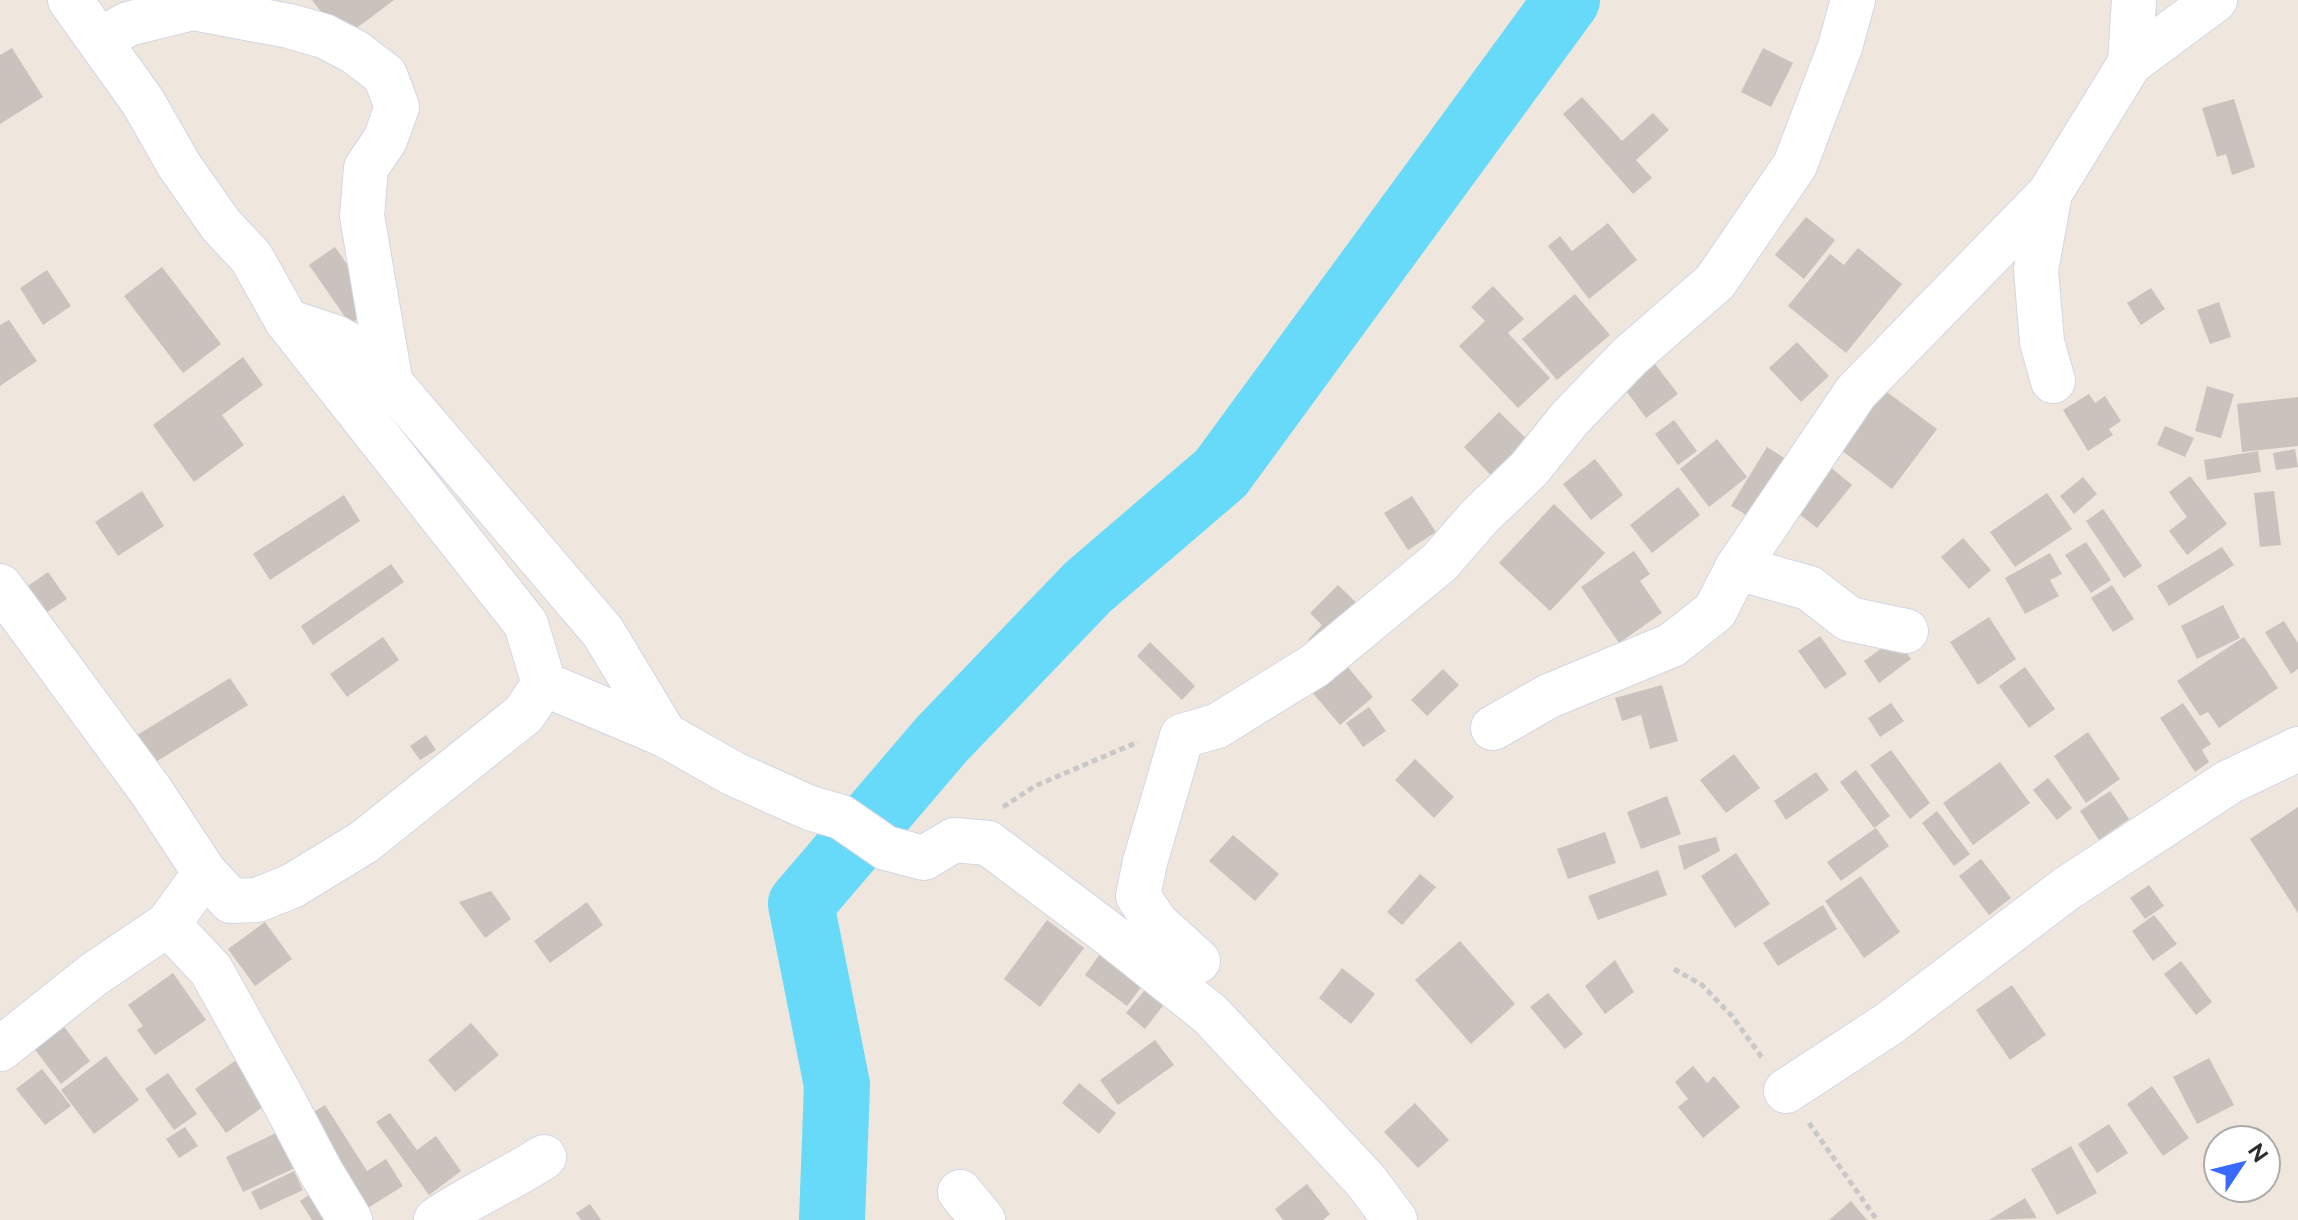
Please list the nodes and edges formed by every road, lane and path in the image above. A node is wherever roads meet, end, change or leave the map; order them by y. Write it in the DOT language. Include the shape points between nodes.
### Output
graph roads {
  1 [pos="70,0"];
  2 [pos="1853,0"];
  3 [pos="2134,0"];
  4 [pos="2215,0"];
  5 [pos="113,21"];
  6 [pos="2130,63"];
  7 [pos="2050,193"];
  8 [pos="287,321"];
  9 [pos="2053,381"];
  10 [pos="391,385"];
  11 [pos="1737,568"];
  12 [pos="0,586"];
  13 [pos="1906,631"];
  14 [pos="544,684"];
  15 [pos="1493,728"];
  16 [pos="665,735"];
  17 [pos="1182,736"];
  18 [pos="2298,749"];
  19 [pos="954,840"];
  20 [pos="205,873"];
  21 [pos="168,924"];
  22 [pos="1198,961"];
  23 [pos="0,1049"];
  24 [pos="1786,1091"];
  25 [pos="544,1157"];
  26 [pos="350,1220"];
  27 [pos="436,1220"];
  28 [pos="1395,1220"];
  1 -- 5 [label="street"];
  2 -- 17 [label="street" via="1795,165 1715,282 1630,356 1440,562 1314,666 1217,726"];
  3 -- 6 [label="street"];
  4 -- 6 [label="street"];
  5 -- 8 [label="street" via="143,102 179,165 251,257"];
  5 -- 10 [label="street" via="193,8 289,26 324,36 385,75 397,107 385,140 366,168 362,216"];
  6 -- 7 [label="street"];
  7 -- 9 [label="street" via="2036,270 2042,342"];
  7 -- 11 [label="street" via="1856,392"];
  8 -- 10 [label="street" via="366,354"];
  8 -- 14 [label="street" via="526,624"];
  10 -- 16 [label="street" via="603,632"];
  11 -- 13 [label="street" via="1809,588 1849,619"];
  11 -- 15 [label="street" via="1715,611 1672,645 1549,696"];
  12 -- 20 [label="street"];
  14 -- 16 [label="street"];
  14 -- 20 [label="street" via="524,714 364,842 292,886 257,900 231,901"];
  16 -- 19 [label="street" via="734,774 841,817 886,848 924,858"];
  17 -- 19 [label="path" via="1132,743 1035,786"];
  17 -- 22 [label="street" via="1138,896 1156,923"];
  18 -- 24 [label="street" via="2229,782 2066,889 1890,1023"];
  19 -- 28 [label="street" via="988,843 1210,1014 1366,1181"];
  20 -- 21 [label="street"];
  21 -- 23 [label="street"];
  21 -- 26 [label="street" via="211,970"];
  25 -- 27 [label="street"];
}
